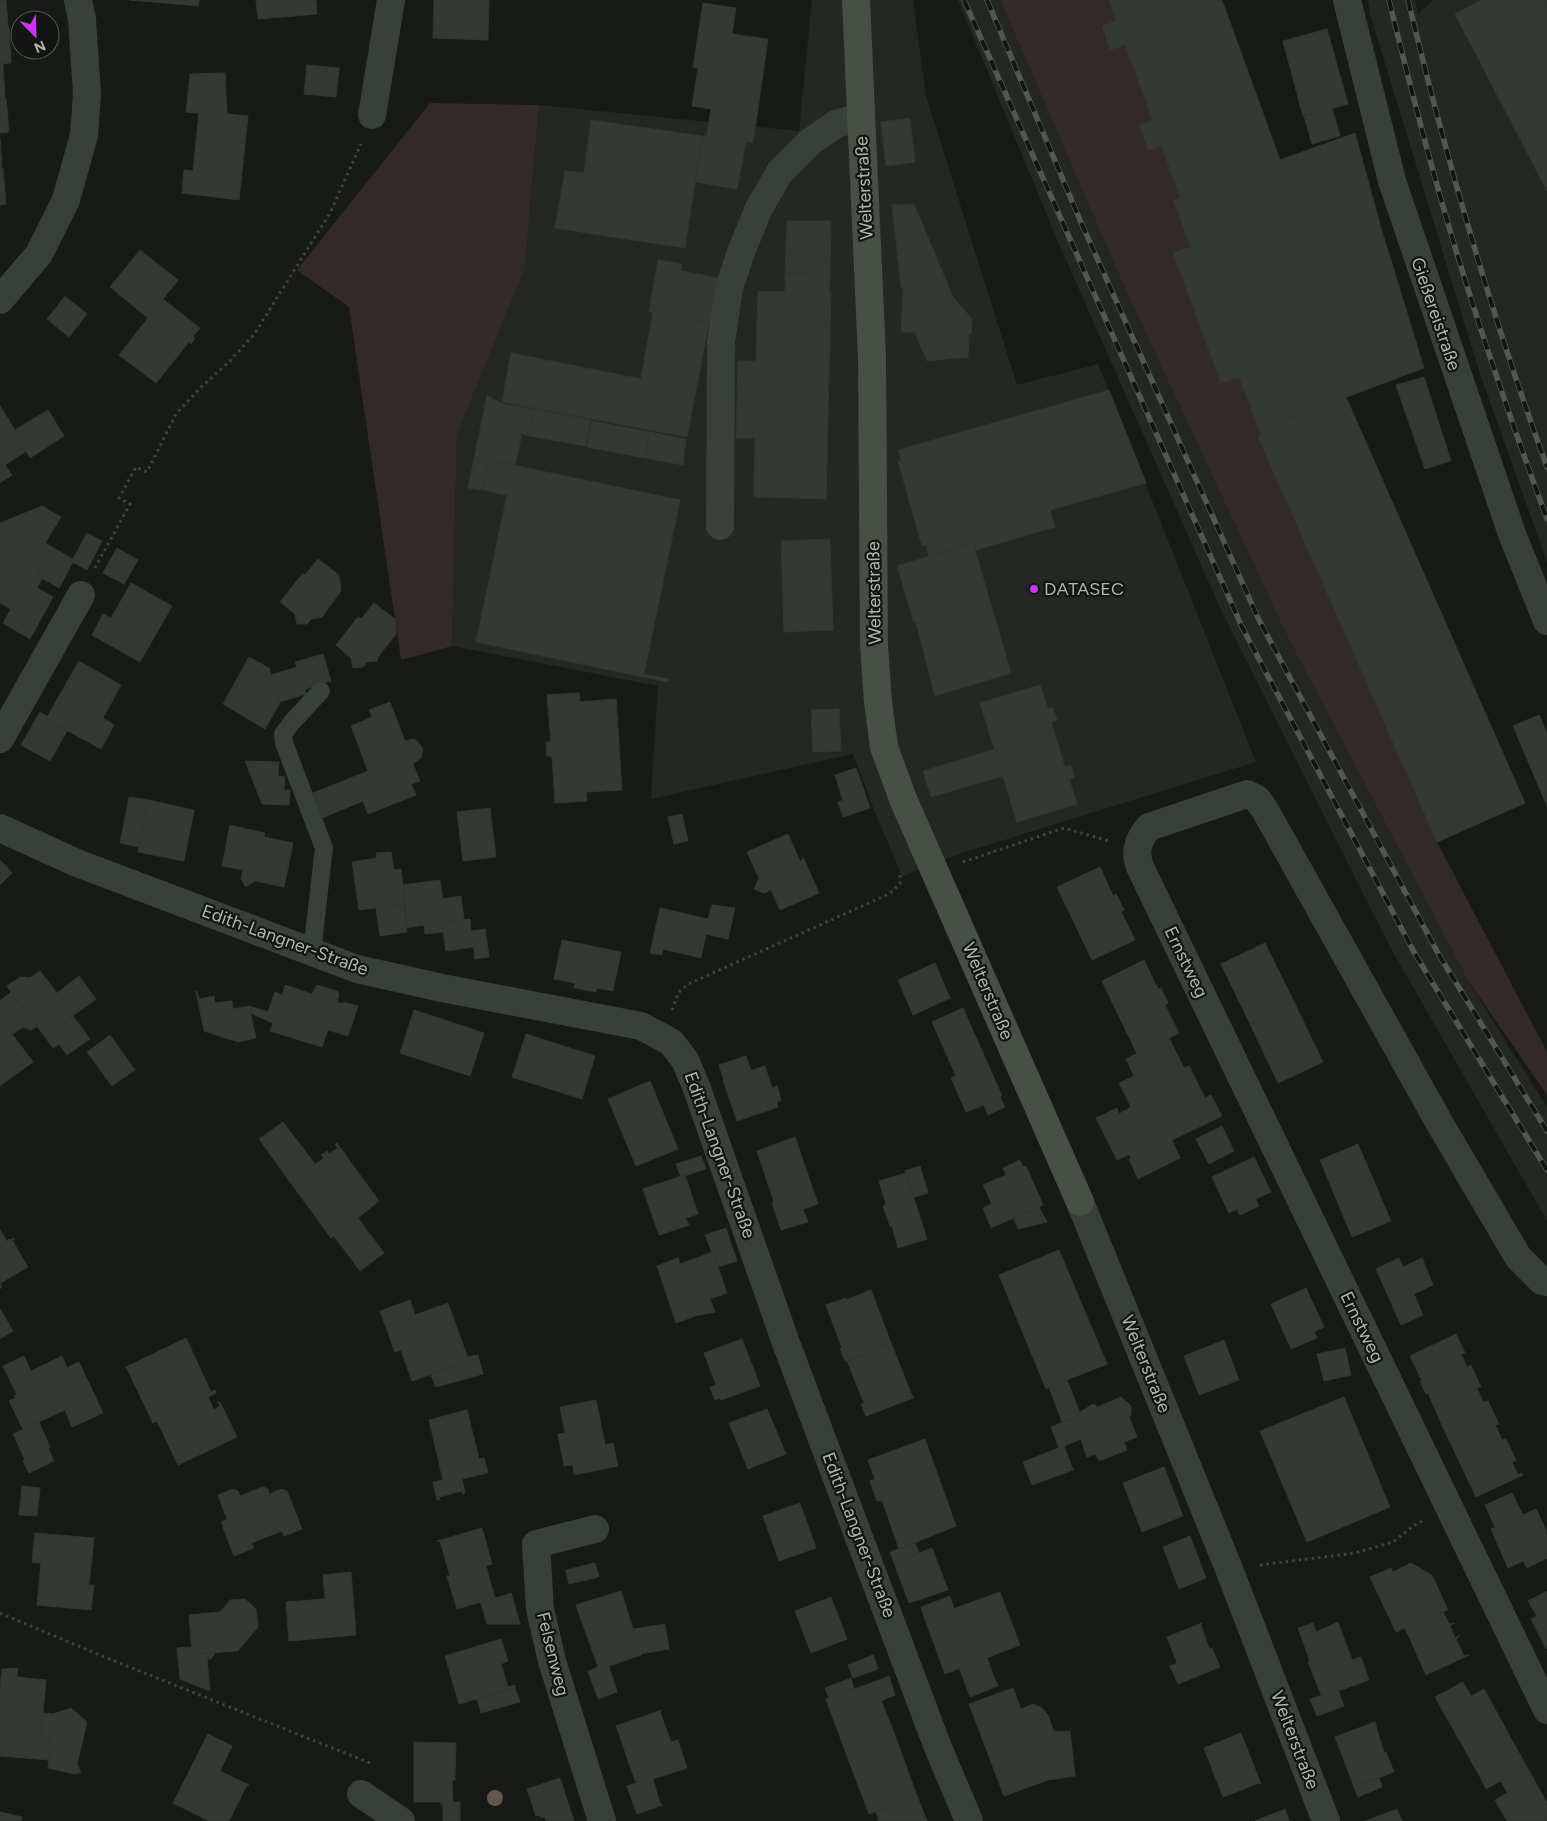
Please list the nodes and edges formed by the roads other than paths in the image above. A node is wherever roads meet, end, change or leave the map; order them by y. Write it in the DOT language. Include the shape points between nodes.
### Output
graph roads {
  1 [pos="78,0"];
  2 [pos="391,0"];
  3 [pos="856,0"];
  4 [pos="1347,0"];
  5 [pos="372,115"];
  6 [pos="861,117"];
  7 [pos="0,300"];
  8 [pos="720,526"];
  9 [pos="80,594"];
  10 [pos="1547,621"];
  11 [pos="321,691"];
  12 [pos="0,739"];
  13 [pos="0,828"];
  14 [pos="312,952"];
  15 [pos="1547,1282"];
  16 [pos="595,1529"];
  17 [pos="1547,1710"];
  18 [pos="361,1794"];
  19 [pos="401,1821"];
  20 [pos="602,1821"];
  21 [pos="969,1821"];
  22 [pos="1326,1821"];
  1 -- 7 [label="street" via="88,94 84,135 66,200 39,254"];
  2 -- 5 [label="street"];
  3 -- 6 [label="street, Welterstraße"];
  4 -- 10 [label="street, Gießereistraße" via="1392,180 1512,534"];
  6 -- 8 [label="street, Welterstraße" via="836,124 810,142 780,172 759,208 741,252 729,288 721,342"];
  6 -- 22 [label="street, Welterstraße" via="872,358 874,645 884,747 1080,1202 1229,1568"];
  9 -- 12 [label="street"];
  11 -- 14 [label="lane" via="283,734 324,848"];
  13 -- 14 [label="street, Edith-Langner-Straße" via="77,863"];
  14 -- 21 [label="street, Edith-Langner-Straße" via="357,969 641,1026 671,1042 685,1060 738,1200 790,1352 937,1745"];
  15 -- 17 [label="street, Ernstweg" via="1542,1281 1518,1257 1257,799 1247,794 1149,827 1137,849 1140,867"];
  16 -- 20 [label="street, Felsenweg" via="536,1544 540,1609 552,1661"];
  18 -- 19 [label="street"];
}
